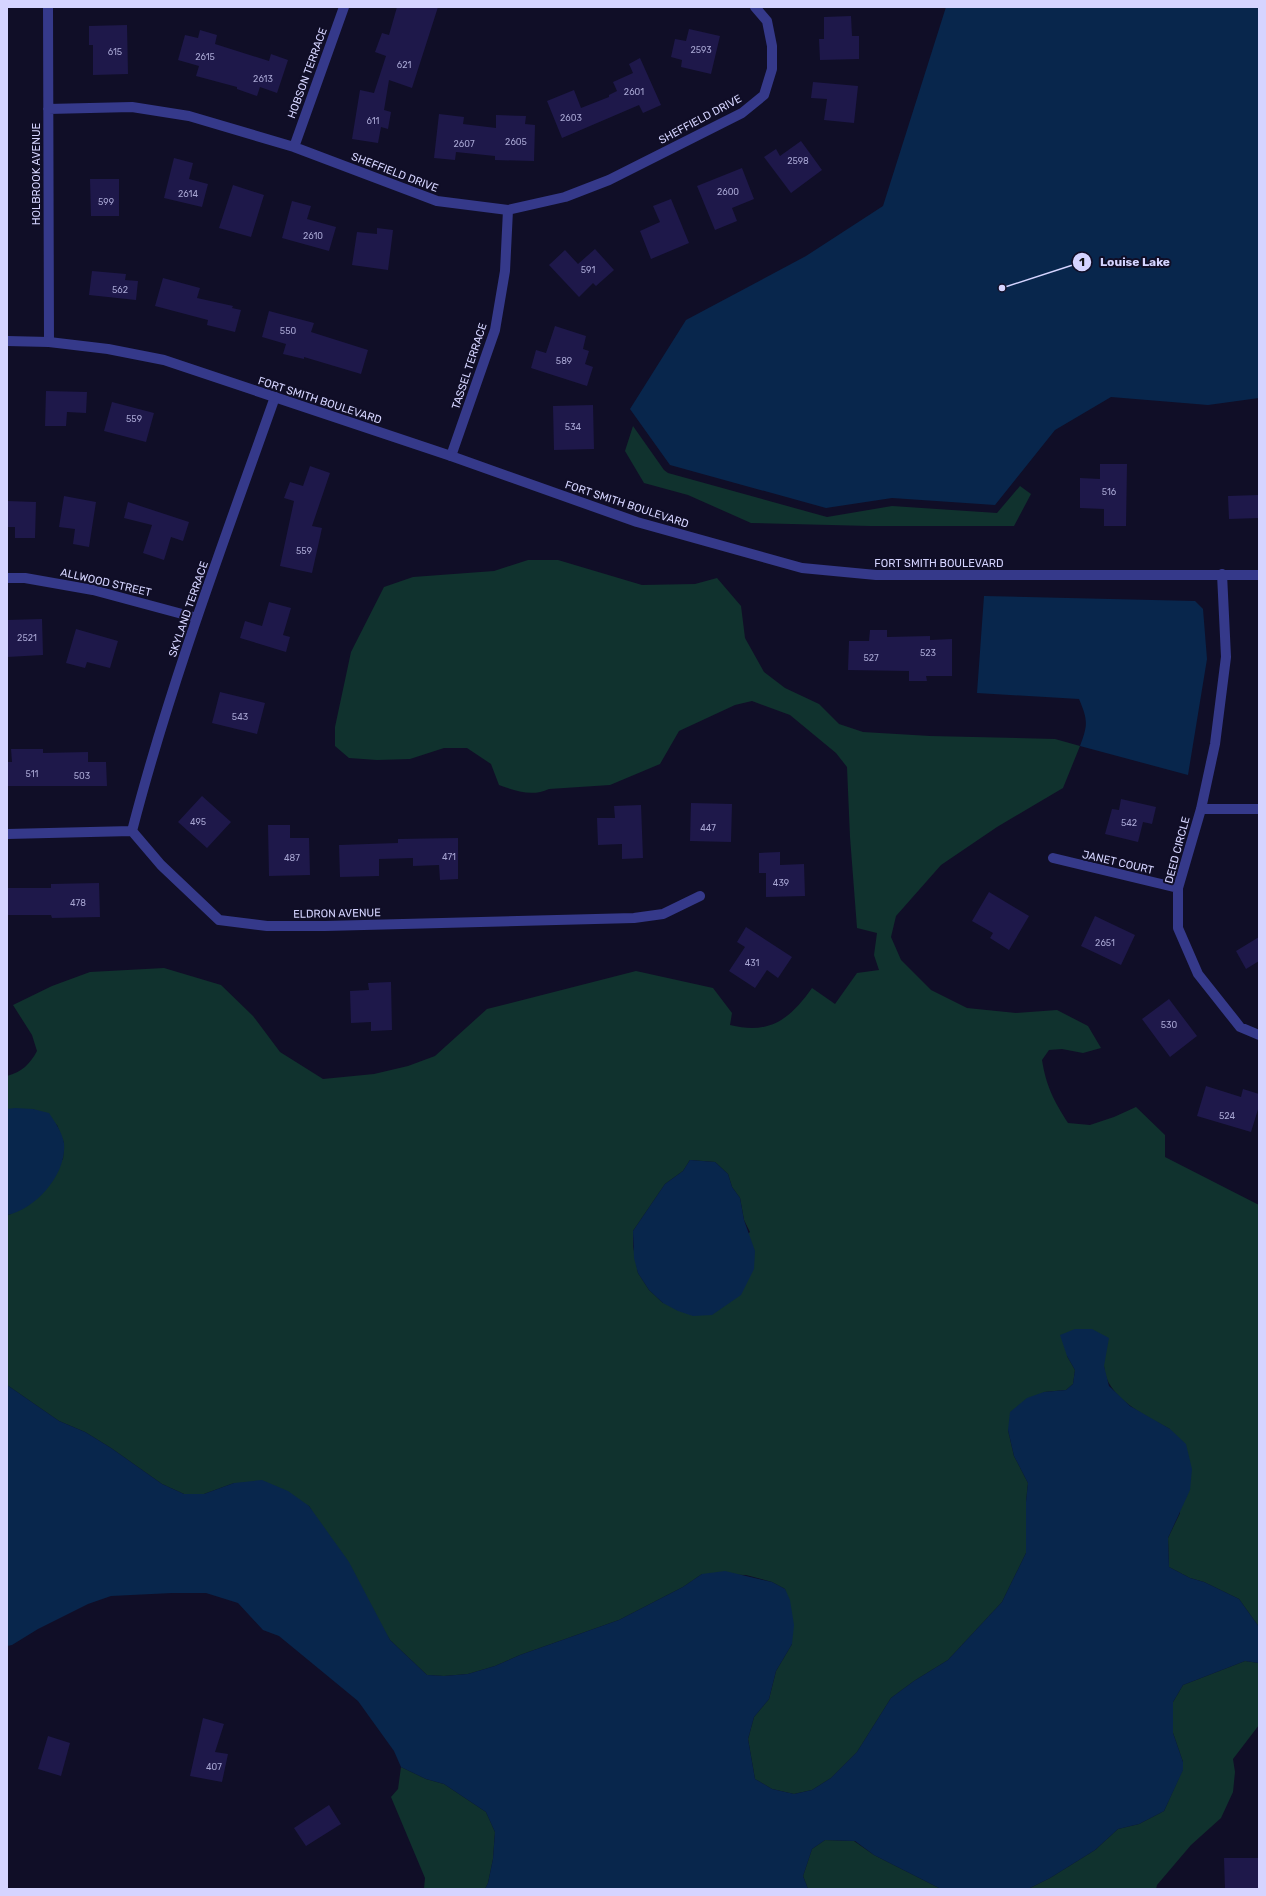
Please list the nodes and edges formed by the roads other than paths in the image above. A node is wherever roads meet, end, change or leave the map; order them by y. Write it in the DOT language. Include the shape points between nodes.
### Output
graph roads {
  1 [pos="48,7"];
  2 [pos="344,7"];
  3 [pos="755,7"];
  4 [pos="48,109"];
  5 [pos="294,147"];
  6 [pos="508,210"];
  7 [pos="7,341"];
  8 [pos="49,342"];
  9 [pos="275,397"];
  10 [pos="451,456"];
  11 [pos="1222,574"];
  12 [pos="1259,574"];
  13 [pos="7,578"];
  14 [pos="197,618"];
  15 [pos="1201,809"];
  16 [pos="1259,809"];
  17 [pos="132,831"];
  18 [pos="7,834"];
  19 [pos="1053,858"];
  20 [pos="1178,888"];
  21 [pos="700,896"];
  22 [pos="1259,1035"];
  1 -- 4 [label="street, HOLBROOK AVENUE"];
  2 -- 5 [label="street, HOBSON TERRACE"];
  3 -- 6 [label="street, SHEFFIELD DRIVE" via="767,21 772,46 772,69 764,95 742,113 609,180 565,197"];
  4 -- 5 [label="street, SHEFFIELD DRIVE" via="132,107 189,116"];
  4 -- 8 [label="street, HOLBROOK AVENUE"];
  5 -- 6 [label="street, SHEFFIELD DRIVE" via="437,201"];
  6 -- 10 [label="street, TASSEL TERRACE" via="505,271 495,330"];
  7 -- 8 [label="street, FORT SMITH BOULEVARD"];
  8 -- 9 [label="street, FORT SMITH BOULEVARD" via="108,349 164,360"];
  9 -- 10 [label="street, FORT SMITH BOULEVARD"];
  9 -- 14 [label="street, SKYLAND TERRACE"];
  10 -- 11 [label="street, FORT SMITH BOULEVARD" via="637,522 802,568 876,575"];
  11 -- 12 [label="street, FORT SMITH BOULEVARD"];
  11 -- 15 [label="street, DEED CIRCLE" via="1226,657 1215,744"];
  13 -- 14 [label="street, ALLWOOD STREET" via="25,578 93,590"];
  14 -- 17 [label="street, SKYLAND TERRACE" via="150,761"];
  15 -- 16 [label="street, DEED CIRCLE"];
  15 -- 20 [label="street, DEED CIRCLE"];
  17 -- 18 [label="street"];
  17 -- 21 [label="street, ELDRON AVENUE" via="161,865 219,920 267,926 634,918 663,914"];
  19 -- 20 [label="street, JANET COURT"];
  20 -- 22 [label="street, DEED CIRCLE" via="1178,928 1198,974 1240,1027"];
}
